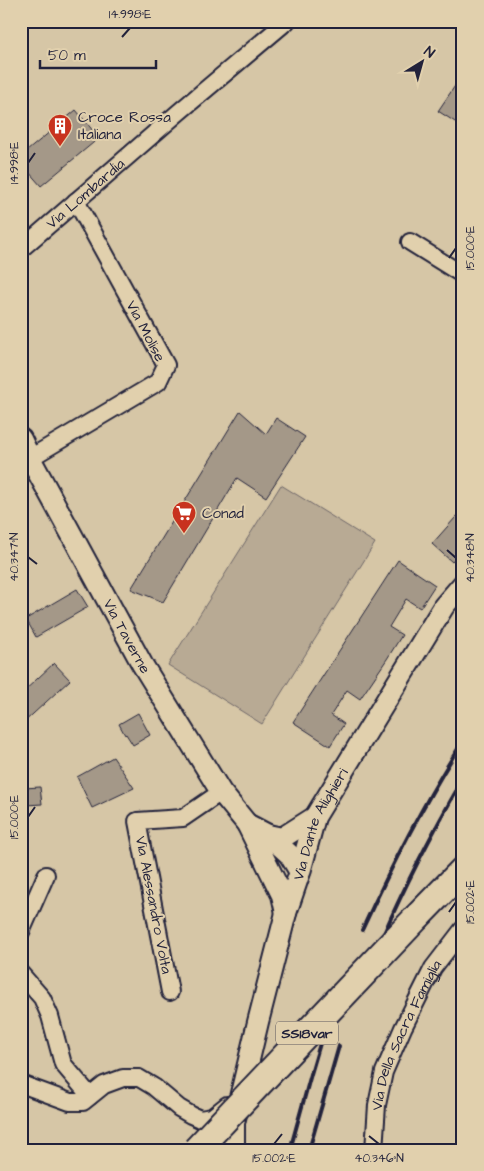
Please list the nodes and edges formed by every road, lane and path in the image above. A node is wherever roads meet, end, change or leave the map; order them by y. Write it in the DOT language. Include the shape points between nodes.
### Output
graph roads {
  1 [pos="287,21"];
  2 [pos="76,201"];
  3 [pos="410,242"];
  4 [pos="21,249"];
  5 [pos="463,275"];
  6 [pos="21,439"];
  7 [pos="30,458"];
  8 [pos="463,584"];
  9 [pos="221,792"];
  10 [pos="315,817"];
  11 [pos="248,824"];
  12 [pos="268,835"];
  13 [pos="262,855"];
  14 [pos="463,870"];
  15 [pos="300,872"];
  16 [pos="46,875"];
  17 [pos="286,913"];
  18 [pos="463,929"];
  19 [pos="21,932"];
  20 [pos="21,974"];
  21 [pos="170,992"];
  22 [pos="21,1084"];
  23 [pos="241,1094"];
  24 [pos="90,1096"];
  25 [pos="234,1122"];
  26 [pos="196,1150"];
  27 [pos="220,1150"];
  28 [pos="234,1150"];
  29 [pos="374,1150"];
  1 -- 2 [label="street, Via Lombardia"];
  2 -- 4 [label="street, Via Lombardia"];
  2 -- 7 [label="street, Via Molise" via="166,366 158,382"];
  3 -- 5 [label="street"];
  6 -- 7 [label="street, Via Taverne"];
  7 -- 9 [label="street, Via Taverne" via="142,664"];
  8 -- 10 [label="street, Via Dante Alighieri" via="444,606"];
  9 -- 11 [label="street, Via Taverne"];
  9 -- 21 [label="street, Via Alessandro Volta" via="183,818 137,821"];
  10 -- 12 [label="street" via="282,838"];
  10 -- 15 [label="street, Via Dante Alighieri"];
  11 -- 12 [label="street, Via Taverne"];
  11 -- 13 [label="street, Via Taverne"];
  12 -- 15 [label="street, Via Taverne" via="289,854"];
  13 -- 15 [label="street" via="279,868"];
  13 -- 17 [label="street, Via Taverne" via="282,895"];
  14 -- 26 [label="highway, SS18var, bridge"];
  15 -- 17 [label="street, Via Dante Alighieri"];
  16 -- 19 [label="street"];
  17 -- 23 [label="street, Via Dante Alighieri"];
  18 -- 29 [label="street, Via Della Sacra Famiglia" via="433,968 384,1072 377,1105"];
  20 -- 24 [label="street" via="42,998 63,1064"];
  22 -- 24 [label="street" via="70,1102 83,1102"];
  23 -- 24 [label="street" via="212,1116 200,1119 179,1108 139,1078 123,1078 104,1085"];
  23 -- 25 [label="street, Via Dante Alighieri"];
  25 -- 27 [label="street"];
  25 -- 28 [label="street"];
}
